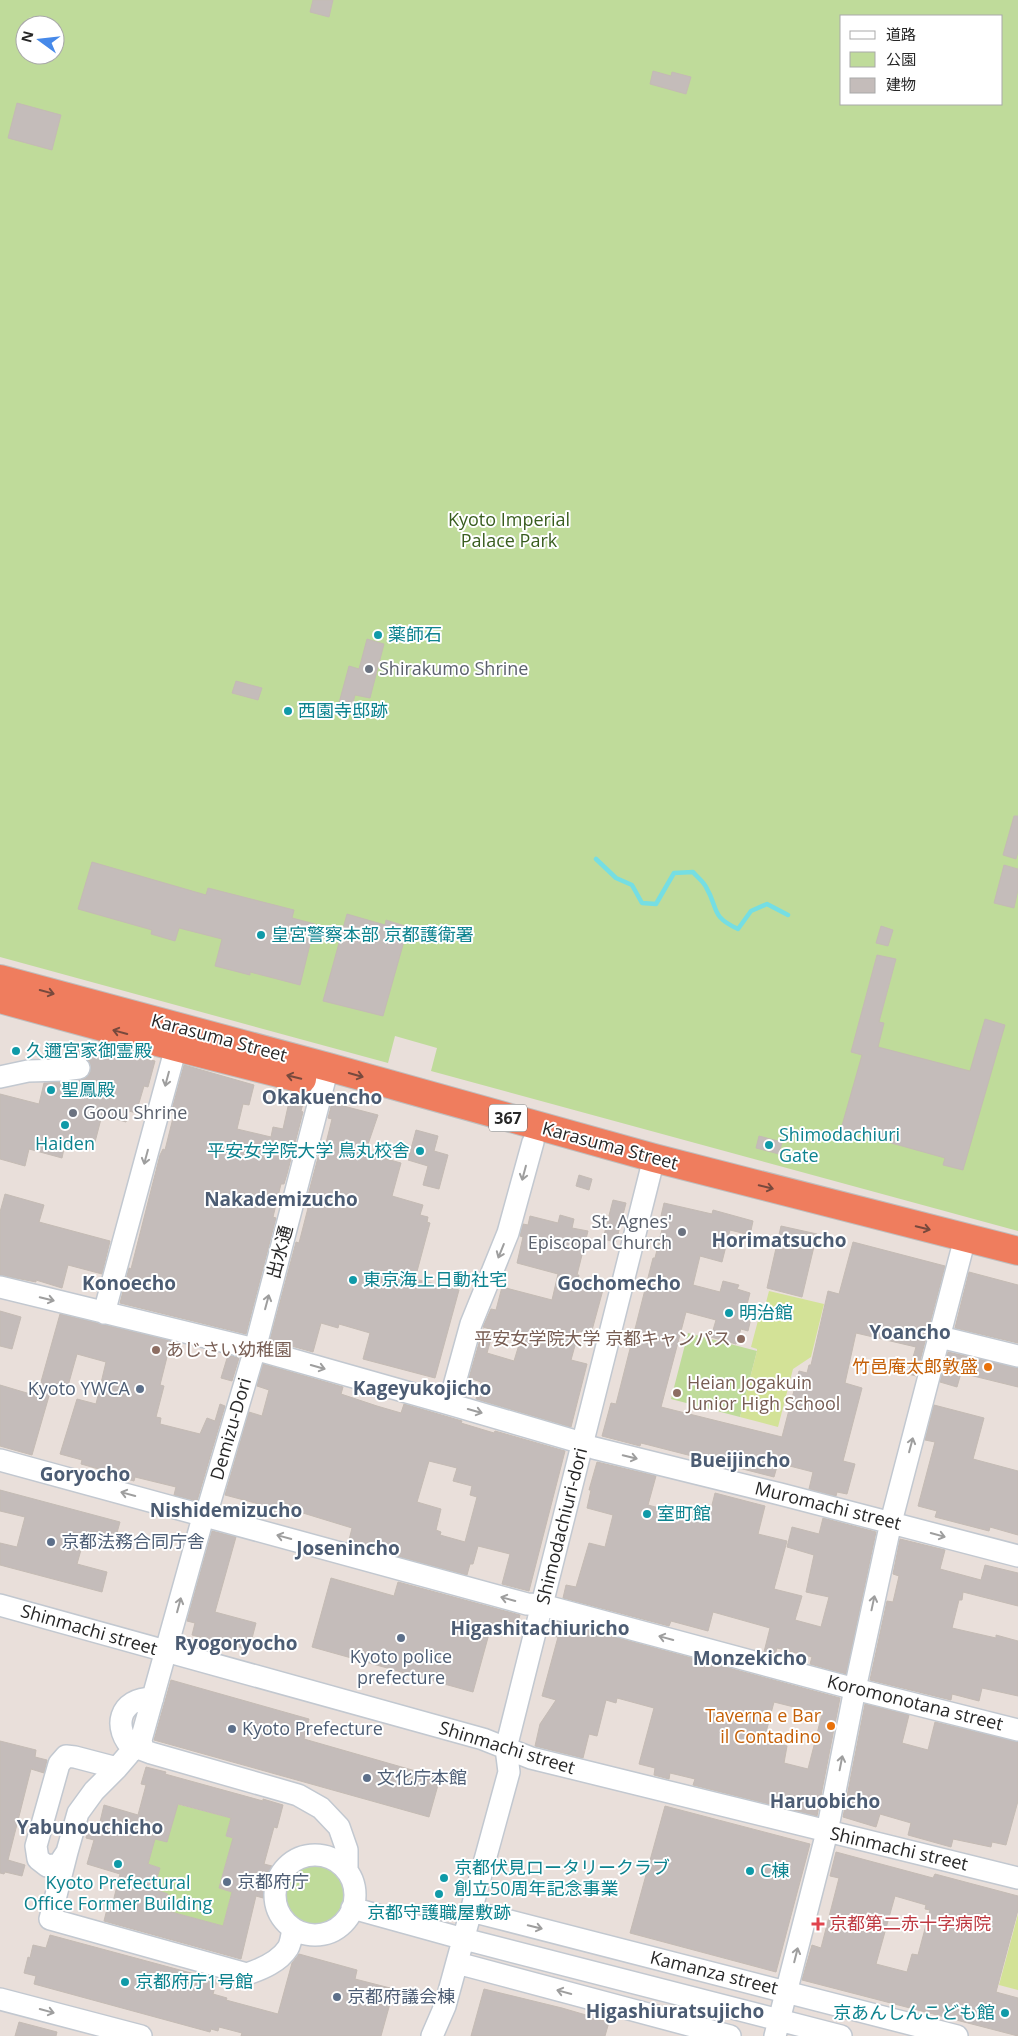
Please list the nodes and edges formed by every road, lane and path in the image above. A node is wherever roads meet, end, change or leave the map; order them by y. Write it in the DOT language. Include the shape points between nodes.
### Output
graph roads {
  1 [pos="3,994"];
  2 [pos="176,1047"];
  3 [pos="79,1068"];
  4 [pos="326,1076"];
  5 [pos="0,1077"];
  6 [pos="533,1142"];
  7 [pos="652,1166"];
  8 [pos="963,1247"];
  9 [pos="1018,1251"];
  10 [pos="1018,1270"];
  11 [pos="0,1287"];
  12 [pos="104,1313"];
  13 [pos="940,1336"];
  14 [pos="254,1350"];
  15 [pos="1018,1356"];
  16 [pos="449,1404"];
  17 [pos="582,1444"];
  18 [pos="0,1460"];
  19 [pos="206,1515"];
  20 [pos="891,1522"];
  21 [pos="1018,1556"];
  22 [pos="542,1605"];
  23 [pos="0,1606"];
  24 [pos="166,1652"];
  25 [pos="855,1689"];
  26 [pos="1018,1730"];
  27 [pos="138,1745"];
  28 [pos="506,1748"];
  29 [pos="117,1768"];
  30 [pos="828,1832"];
  31 [pos="67,1852"];
  32 [pos="347,1871"];
  33 [pos="1018,1878"];
  34 [pos="352,1908"];
  35 [pos="471,1911"];
  36 [pos="293,1928"];
  37 [pos="464,1939"];
  38 [pos="457,1963"];
  39 [pos="787,1992"];
  40 [pos="0,1999"];
  41 [pos="778,2028"];
  42 [pos="93,2030"];
  43 [pos="140,2036"];
  44 [pos="432,2036"];
  45 [pos="730,2036"];
  46 [pos="841,2036"];
  47 [pos="956,2036"];
  2 -- 1 [label="highway, Karasuma Street / 367, one-way"];
  1 -- 4 [label="highway, Karasuma Street / 367, one-way"];
  4 -- 2 [label="highway, Karasuma Street / 367, one-way"];
  2 -- 12 [label="street, one-way"];
  3 -- 5 [label="street" via="28,1071"];
  4 -- 6 [label="highway, Karasuma Street / 367"];
  4 -- 7 [label="highway, Karasuma Street / 367, one-way"];
  14 -- 4 [label="street, 出水通, one-way"];
  6 -- 7 [label="highway, Karasuma Street / 367"];
  6 -- 16 [label="street, one-way" via="508,1233 471,1324"];
  7 -- 8 [label="highway, Karasuma Street / 367"];
  7 -- 17 [label="street, Shimodachiuri-dori"];
  8 -- 9 [label="highway, Karasuma Street / 367"];
  8 -- 10 [label="highway, Karasuma Street / 367"];
  8 -- 13 [label="street"];
  11 -- 12 [label="street, Muromachi street, one-way"];
  12 -- 14 [label="street, Muromachi street"];
  13 -- 15 [label="street"];
  20 -- 13 [label="street, one-way"];
  14 -- 16 [label="street, Muromachi street, one-way"];
  14 -- 19 [label="street, Demizu-Dori"];
  16 -- 17 [label="street, Muromachi street, one-way"];
  17 -- 20 [label="street, Muromachi street, one-way"];
  17 -- 22 [label="street, Shimodachiuri-dori"];
  19 -- 18 [label="street, Koromonotana street, one-way"];
  22 -- 19 [label="street, Koromonotana street, one-way" via="527,1604"];
  24 -- 19 [label="street, Demizu-Dori, one-way"];
  20 -- 21 [label="street, Muromachi street, one-way"];
  25 -- 20 [label="street, one-way"];
  25 -- 22 [label="street, Koromonotana street, one-way"];
  22 -- 28 [label="street, Shimodachiuri-dori"];
  23 -- 24 [label="street, Shinmachi street"];
  24 -- 27 [label="street, Demizu-Dori" via="153,1698 134,1701 120,1720 126,1742"];
  24 -- 28 [label="street, Shinmachi street"];
  25 -- 26 [label="street, Koromonotana street"];
  30 -- 25 [label="street, one-way"];
  27 -- 29 [label="street"];
  27 -- 32 [label="street" via="144,1750 298,1795 321,1808 339,1827 347,1850"];
  28 -- 30 [label="street, Shinmachi street" via="531,1758"];
  28 -- 35 [label="street, Shimodachiuri-dori" via="509,1772"];
  29 -- 31 [label="street" via="94,1790 78,1813"];
  29 -- 31 [label="street" via="66,1756 59,1764 36,1846 38,1859 47,1866 59,1864"];
  30 -- 33 [label="street, Shinmachi street"];
  39 -- 30 [label="street, one-way"];
  31 -- 36 [label="street" via="50,1919 247,1974 276,1960 288,1947"];
  32 -- 34 [label="street" via="354,1895"];
  32 -- 36 [label="street" via="326,1856 308,1856 290,1863 276,1884 275,1898 278,1911"];
  34 -- 36 [label="street" via="336,1929 323,1934 309,1935"];
  34 -- 37 [label="street, Kamanza street"];
  35 -- 37 [label="street, Shimodachiuri-dori"];
  35 -- 39 [label="street, Kamanza street, one-way"];
  37 -- 38 [label="street, Shimodachiuri-dori"];
  37 -- 41 [label="street, Kamanza street"];
  38 -- 44 [label="street, Shimodachiuri-dori" via="445,2006"];
  45 -- 38 [label="street, one-way"];
  39 -- 41 [label="street"];
  39 -- 47 [label="street, Kamanza street"];
  40 -- 42 [label="street, one-way"];
  41 -- 46 [label="street, Kamanza street"];
  42 -- 43 [label="street"];
}
